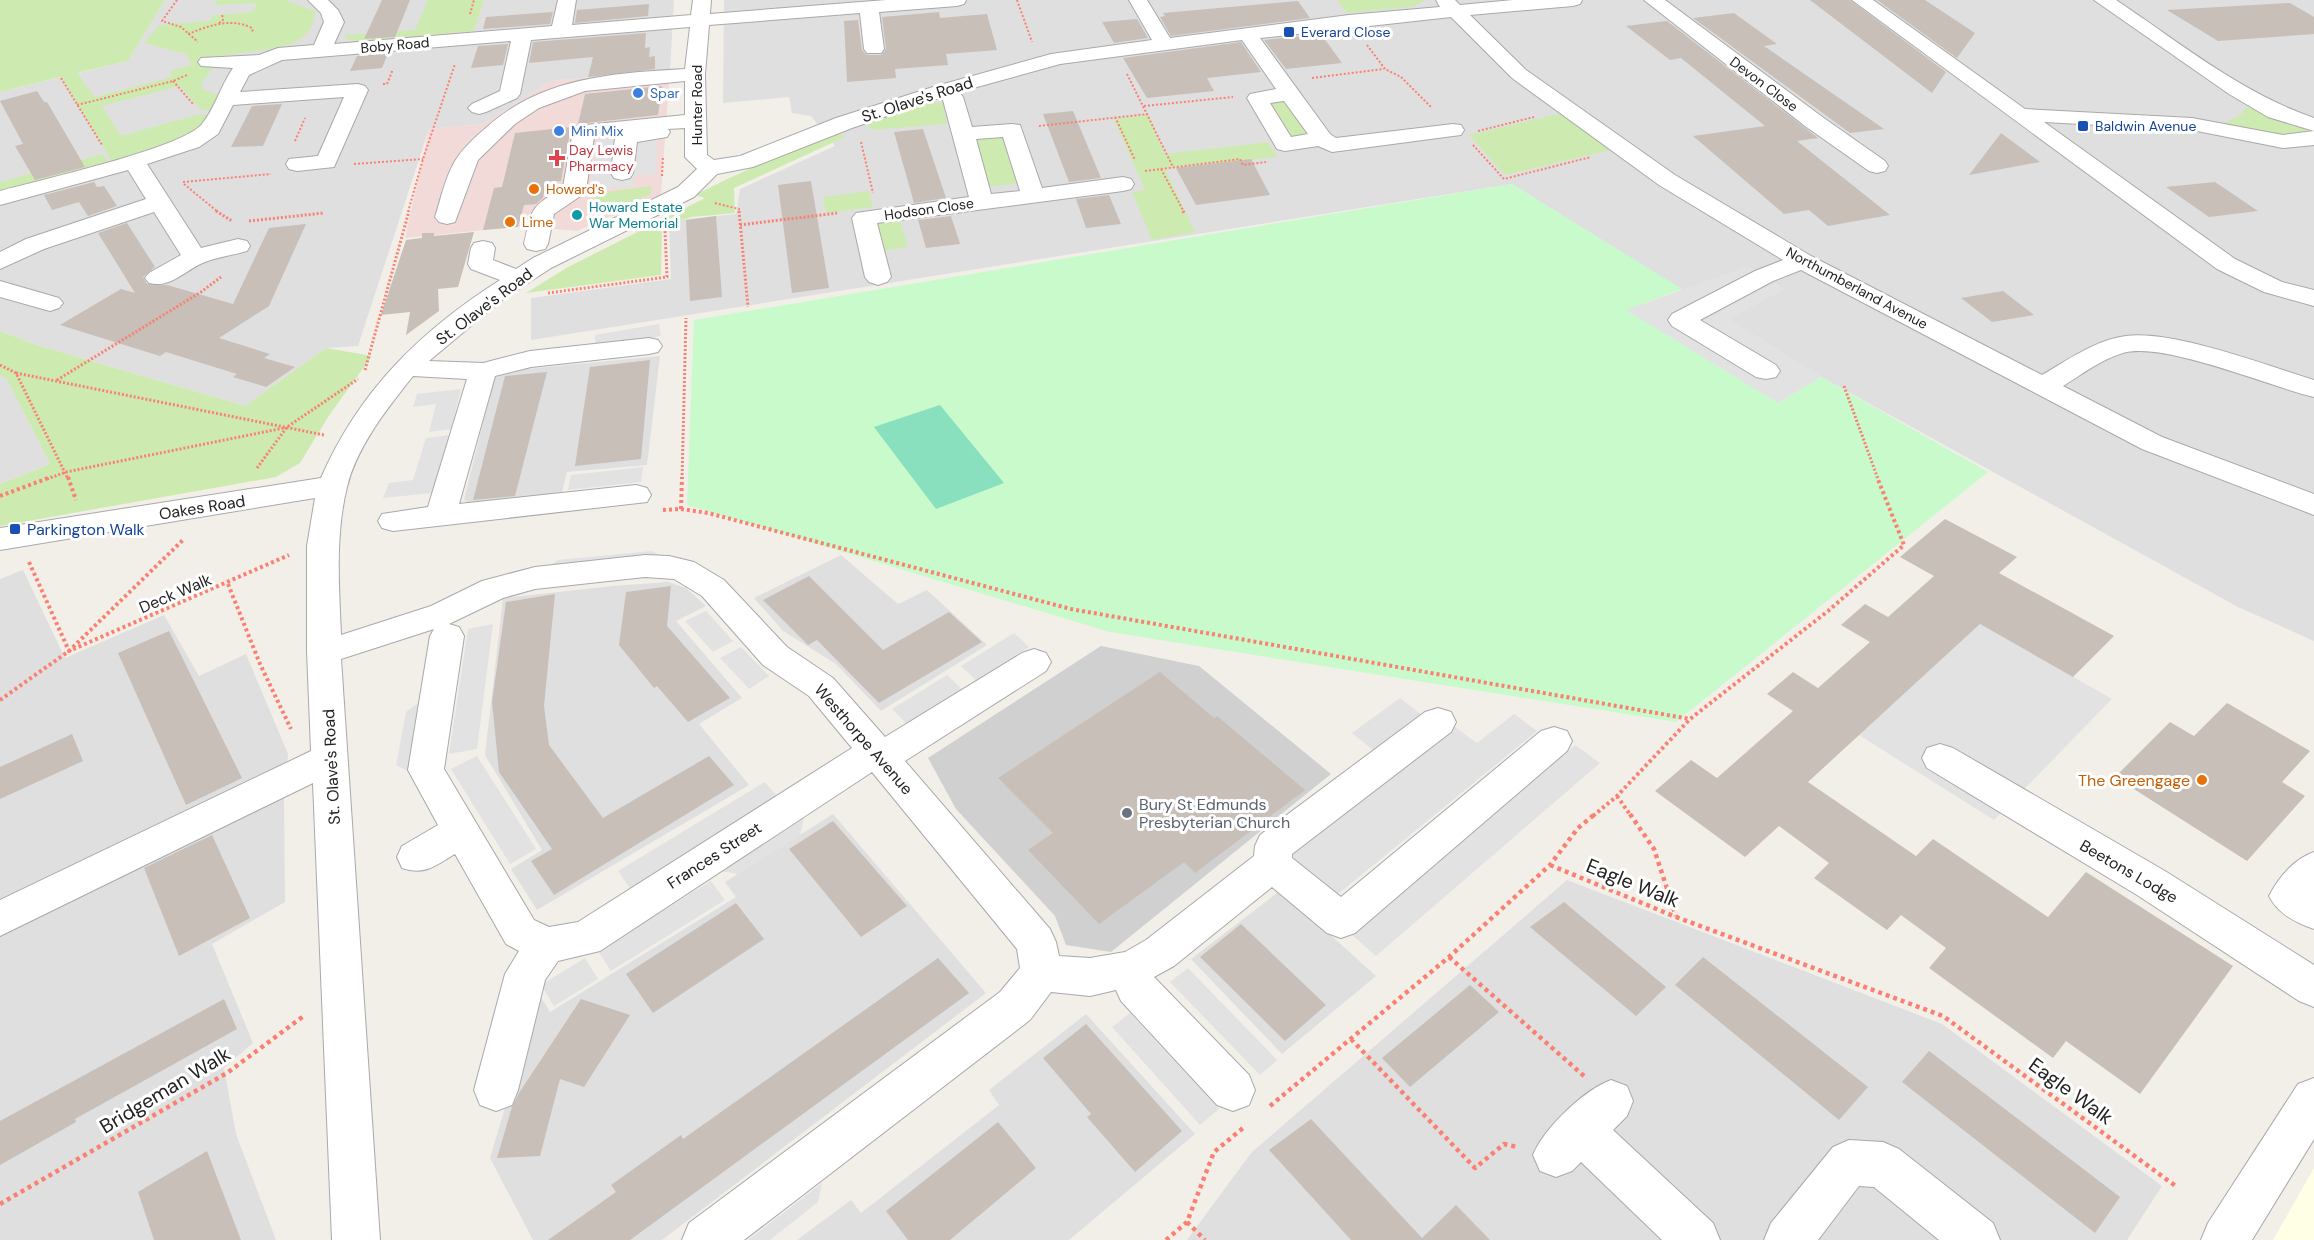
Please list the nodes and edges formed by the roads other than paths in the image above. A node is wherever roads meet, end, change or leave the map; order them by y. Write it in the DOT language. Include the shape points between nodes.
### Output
graph roads {
  1 [pos="316,0"];
  2 [pos="567,0"];
  3 [pos="702,0"];
  4 [pos="957,0"];
  5 [pos="1138,0"];
  6 [pos="1573,0"];
  7 [pos="1653,0"];
  8 [pos="1861,0"];
  9 [pos="2103,0"];
  10 [pos="1449,6"];
  11 [pos="869,9"];
  12 [pos="702,21"];
  13 [pos="561,31"];
  14 [pos="1247,33"];
  15 [pos="522,34"];
  16 [pos="1163,43"];
  17 [pos="874,49"];
  18 [pos="321,51"];
  19 [pos="259,61"];
  20 [pos="208,62"];
  21 [pos="695,74"];
  22 [pos="1285,88"];
  23 [pos="2236,90"];
  24 [pos="940,91"];
  25 [pos="226,99"];
  26 [pos="478,108"];
  27 [pos="2022,115"];
  28 [pos="697,124"];
  29 [pos="2196,125"];
  30 [pos="2314,125"];
  31 [pos="1453,130"];
  32 [pos="963,134"];
  33 [pos="2314,138"];
  34 [pos="1322,139"];
  35 [pos="124,164"];
  36 [pos="1877,166"];
  37 [pos="710,168"];
  38 [pos="289,169"];
  39 [pos="622,172"];
  40 [pos="1132,178"];
  41 [pos="1033,196"];
  42 [pos="0,198"];
  43 [pos="160,202"];
  44 [pos="982,202"];
  45 [pos="447,217"];
  46 [pos="536,244"];
  47 [pos="238,246"];
  48 [pos="483,248"];
  49 [pos="195,257"];
  50 [pos="1802,261"];
  51 [pos="0,262"];
  52 [pos="878,277"];
  53 [pos="158,278"];
  54 [pos="528,286"];
  55 [pos="0,289"];
  56 [pos="2314,298"];
  57 [pos="50,303"];
  58 [pos="649,346"];
  59 [pos="405,368"];
  60 [pos="483,371"];
  61 [pos="1766,371"];
  62 [pos="2043,386"];
  63 [pos="2314,389"];
  64 [pos="332,486"];
  65 [pos="636,495"];
  66 [pos="2314,505"];
  67 [pos="441,514"];
  68 [pos="393,521"];
  69 [pos="9,538"];
  70 [pos="447,636"];
  71 [pos="324,651"];
  72 [pos="1034,662"];
  73 [pos="1438,722"];
  74 [pos="1554,741"];
  75 [pos="879,754"];
  76 [pos="330,758"];
  77 [pos="1940,759"];
  78 [pos="461,831"];
  79 [pos="416,857"];
  80 [pos="1272,864"];
  81 [pos="2314,868"];
  82 [pos="2314,912"];
  83 [pos="0,919"];
  84 [pos="546,945"];
  85 [pos="1132,969"];
  86 [pos="1041,973"];
  87 [pos="2314,988"];
  88 [pos="496,1090"];
  89 [pos="2314,1099"];
  90 [pos="1251,1106"];
  91 [pos="1582,1129"];
  92 [pos="356,1240"];
  93 [pos="706,1240"];
  94 [pos="1696,1240"];
  95 [pos="1788,1240"];
  96 [pos="1976,1240"];
  97 [pos="2225,1240"];
  1 -- 18 [label="street" via="330,10 334,22"];
  2 -- 13 [label="street"];
  3 -- 12 [label="street, Hunter Road"];
  4 -- 11 [label="street, Boby Road"];
  5 -- 16 [label="street"];
  6 -- 10 [label="street, St. Olave's Road"];
  7 -- 36 [label="street, Devon Close"];
  8 -- 27 [label="street"];
  9 -- 23 [label="street"];
  10 -- 14 [label="street, St. Olave's Road"];
  10 -- 50 [label="street, Northumberland Avenue" via="1519,74 1567,109 1667,180"];
  11 -- 12 [label="street, Boby Road"];
  11 -- 17 [label="street"];
  12 -- 13 [label="street, Boby Road"];
  12 -- 21 [label="street, Hunter Road"];
  13 -- 15 [label="street, Boby Road"];
  14 -- 16 [label="street, St. Olave's Road"];
  14 -- 22 [label="street"];
  15 -- 18 [label="street, Boby Road"];
  15 -- 26 [label="street" via="510,94"];
  16 -- 24 [label="street, St. Olave's Road" via="1039,62"];
  18 -- 19 [label="street, Boby Road" via="278,54"];
  19 -- 20 [label="street"];
  19 -- 25 [label="street, Boby Road" via="241,71"];
  21 -- 28 [label="street, Hunter Road"];
  21 -- 45 [label="street" via="577,85 525,108 499,125 467,160"];
  22 -- 34 [label="street"];
  22 -- 34 [label="street" via="1257,98 1285,144"];
  23 -- 29 [label="street" via="2236,105 2220,117"];
  23 -- 30 [label="street" via="2276,112"];
  24 -- 32 [label="street, Hodson Close" via="953,98"];
  24 -- 37 [label="street, St. Olave's Road" via="745,162"];
  25 -- 35 [label="street, Boby Road" via="210,129 191,142"];
  25 -- 38 [label="street" via="358,90 326,162"];
  27 -- 29 [label="street"];
  27 -- 56 [label="street" via="2226,264 2273,287"];
  28 -- 37 [label="street, Hunter Road" via="696,157"];
  28 -- 39 [label="street" via="626,138"];
  28 -- 46 [label="street" via="584,131 574,190 543,211"];
  29 -- 33 [label="street" via="2268,141 2300,142"];
  31 -- 34 [label="street" via="1332,145"];
  32 -- 41 [label="street" via="1012,130"];
  32 -- 44 [label="street, Hodson Close"];
  35 -- 42 [label="street, Boby Road"];
  35 -- 43 [label="street"];
  37 -- 54 [label="street, St. Olave's Road" via="686,192 542,263"];
  40 -- 41 [label="street, Hodson Close"];
  41 -- 44 [label="street, Hodson Close"];
  43 -- 49 [label="street"];
  43 -- 51 [label="street" via="35,244"];
  44 -- 52 [label="street, Hodson Close" via="877,212 864,218"];
  47 -- 49 [label="street"];
  48 -- 54 [label="street" via="480,264"];
  49 -- 53 [label="street"];
  50 -- 61 [label="street" via="1764,276 1681,320"];
  50 -- 62 [label="street, Northumberland Avenue"];
  54 -- 59 [label="street, St. Olave's Road" via="454,324"];
  55 -- 57 [label="street"];
  58 -- 60 [label="street" via="530,359"];
  59 -- 60 [label="street"];
  59 -- 64 [label="street, St. Olave's Road" via="370,412"];
  60 -- 67 [label="street"];
  62 -- 63 [label="street" via="2128,343 2159,345"];
  62 -- 66 [label="street, Northumberland Avenue" via="2152,443"];
  64 -- 69 [label="street, Oakes Road"];
  64 -- 71 [label="street, St. Olave's Road" via="323,546"];
  65 -- 67 [label="street"];
  67 -- 68 [label="street"];
  70 -- 78 [label="street" via="426,770"];
  71 -- 75 [label="street, Westhorpe Avenue" via="443,614 493,589 536,578 669,567 683,570 712,588 775,656 820,687"];
  71 -- 76 [label="street, St. Olave's Road"];
  72 -- 75 [label="street, Frances Street"];
  73 -- 80 [label="street" via="1274,846"];
  74 -- 80 [label="street" via="1341,921"];
  75 -- 84 [label="street, Frances Street" via="586,938"];
  75 -- 86 [label="street, Westhorpe Avenue" via="1036,942"];
  76 -- 83 [label="street"];
  76 -- 92 [label="street, St. Olave's Road"];
  77 -- 87 [label="street, Beetons Lodge" via="2151,882"];
  78 -- 79 [label="street"];
  78 -- 84 [label="street" via="520,932"];
  80 -- 85 [label="street" via="1160,953"];
  81 -- 82 [label="street" via="2289,896"];
  84 -- 88 [label="street" via="526,974"];
  85 -- 86 [label="street" via="1090,977"];
  85 -- 90 [label="street" via="1136,988"];
  86 -- 93 [label="street" via="1015,1006"];
  89 -- 97 [label="street"];
  91 -- 94 [label="street"];
  95 -- 96 [label="street" via="1849,1162 1883,1166"];
}
